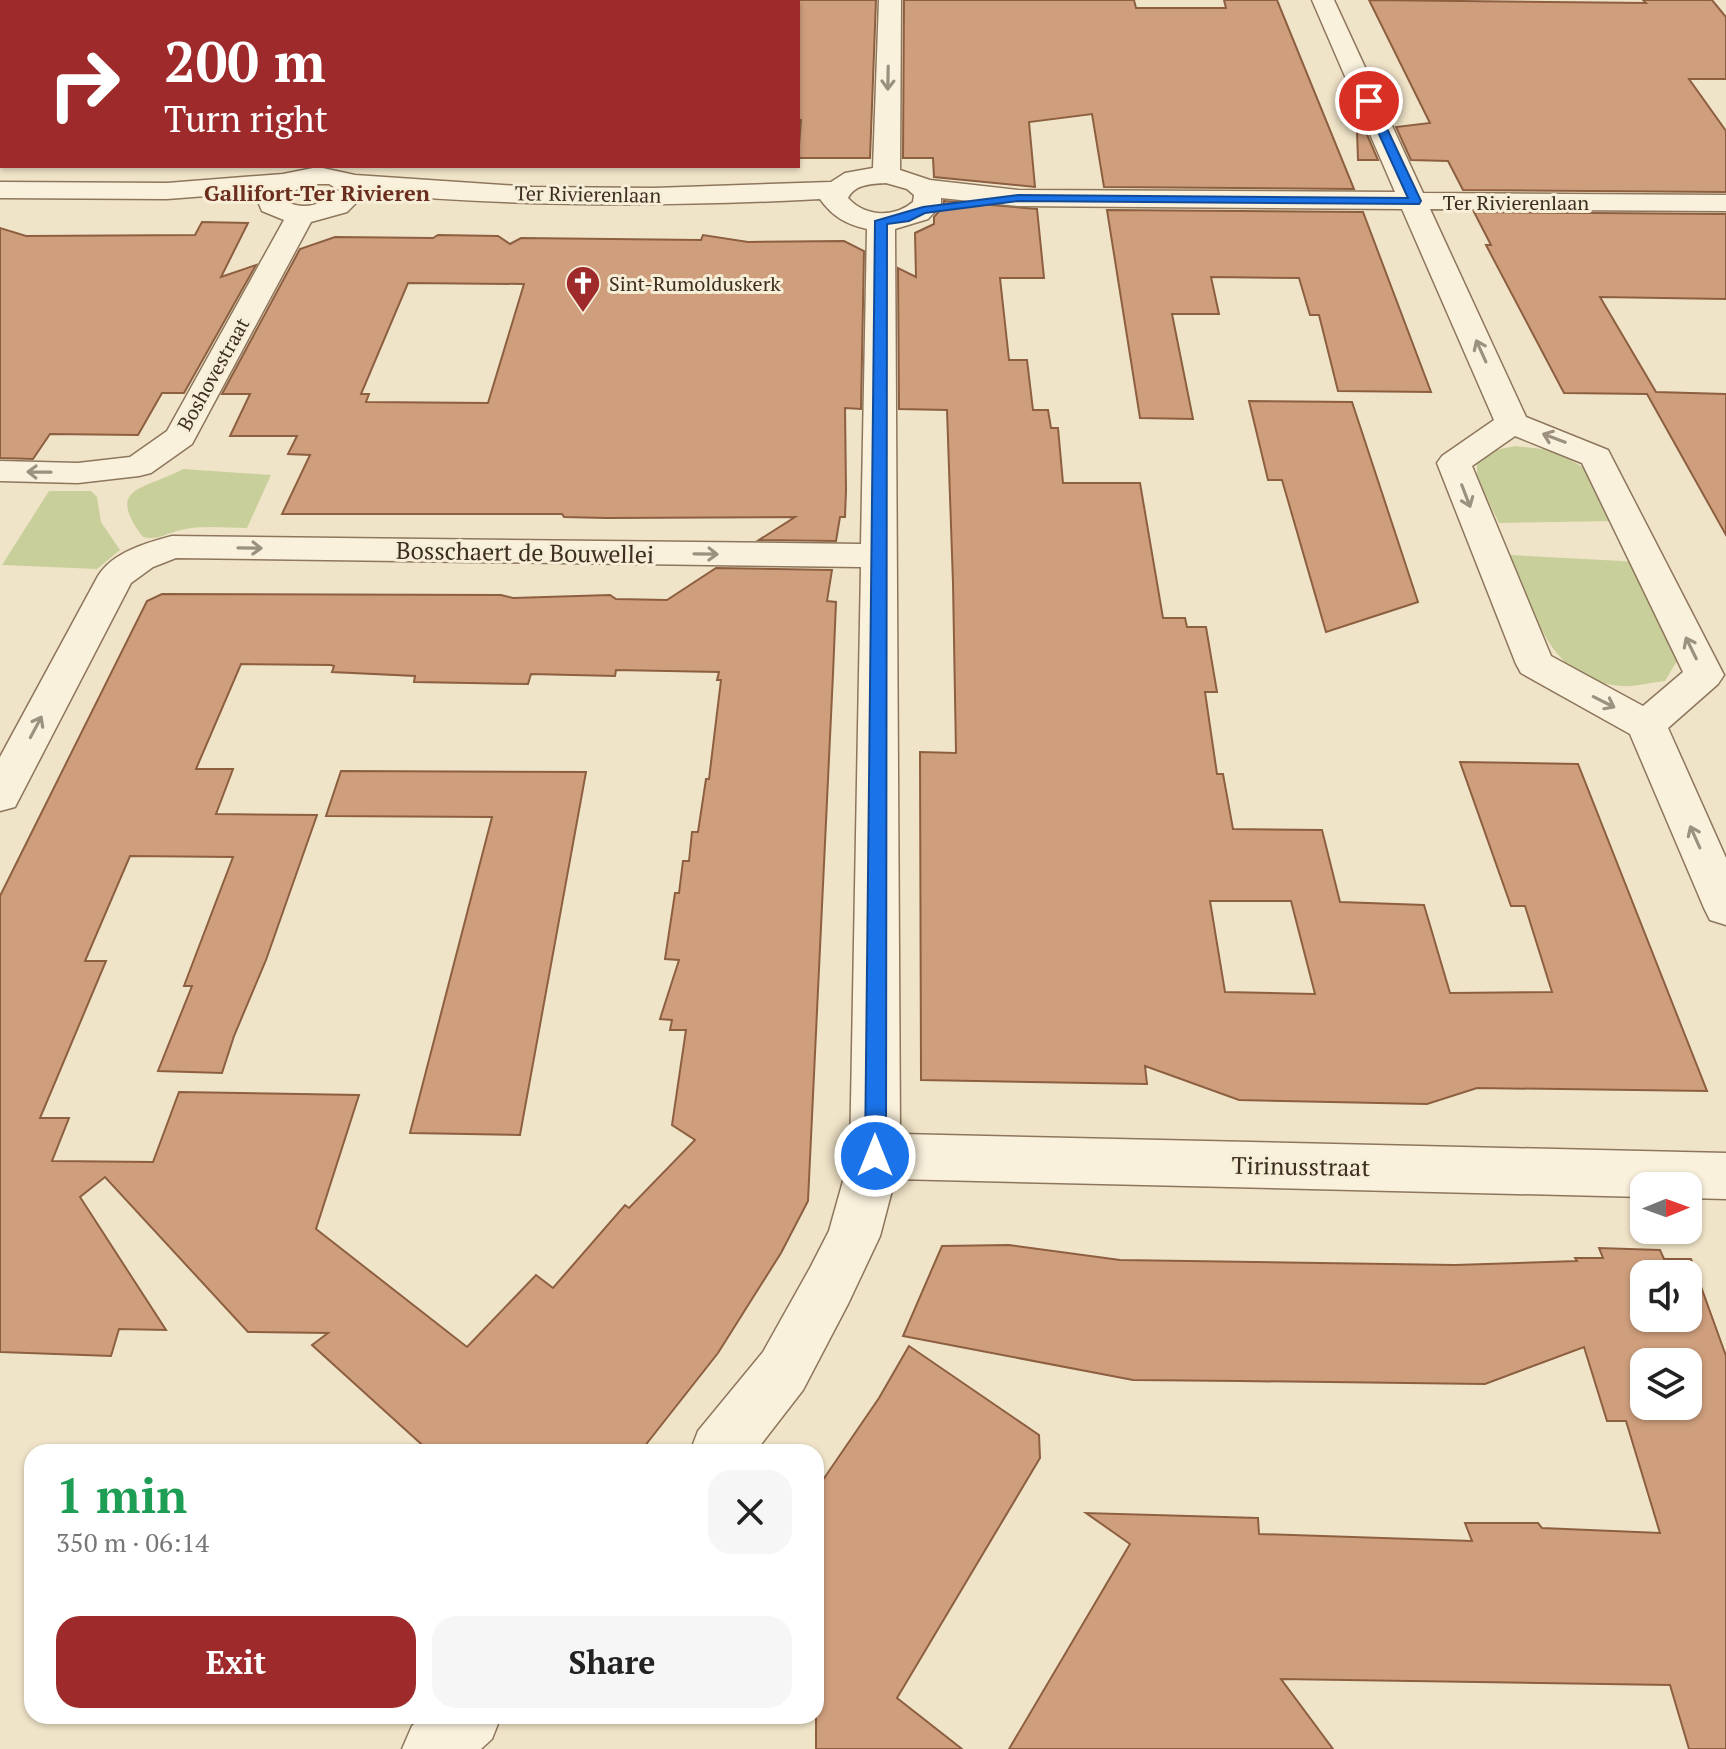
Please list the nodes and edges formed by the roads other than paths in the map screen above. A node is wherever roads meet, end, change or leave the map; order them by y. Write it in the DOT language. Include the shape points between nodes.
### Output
graph roads {
  1 [pos="890,0"];
  2 [pos="1323,0"];
  3 [pos="324,171"];
  4 [pos="886,175"];
  5 [pos="0,190"];
  6 [pos="343,195"];
  7 [pos="838,199"];
  8 [pos="923,199"];
  9 [pos="287,200"];
  10 [pos="1415,201"];
  11 [pos="1726,203"];
  12 [pos="881,221"];
  13 [pos="1512,423"];
  14 [pos="0,471"];
  15 [pos="877,556"];
  16 [pos="1646,725"];
  17 [pos="0,796"];
  18 [pos="1726,908"];
  19 [pos="875,1156"];
  20 [pos="1726,1176"];
  21 [pos="725,1444"];
  1 -- 4 [label="street, one-way"];
  2 -- 10 [label="street"];
  3 -- 6 [label="street, Ter Rivierenlaan" via="339,177"];
  3 -- 9 [label="street, Ter Rivierenlaan"];
  4 -- 7 [label="street" via="856,179"];
  4 -- 8 [label="street" via="908,179"];
  5 -- 9 [label="street, Ter Rivierenlaan" via="167,191"];
  6 -- 7 [label="street, Ter Rivierenlaan"];
  6 -- 9 [label="street, Ter Rivierenlaan"];
  7 -- 12 [label="street" via="864,219"];
  8 -- 10 [label="street, Ter Rivierenlaan"];
  8 -- 12 [label="street, Ter Rivierenlaan" via="905,218"];
  9 -- 14 [label="street, Boshovestraat, one-way" via="180,437 139,466 78,473"];
  10 -- 11 [label="street, Ter Rivierenlaan"];
  13 -- 10 [label="street, one-way"];
  12 -- 15 [label="street"];
  16 -- 13 [label="street, one-way" via="1704,675 1596,457"];
  13 -- 16 [label="street, one-way" via="1454,463 1535,664"];
  17 -- 15 [label="street, Bosschaert de Bouwellei, one-way" via="116,576 140,559 172,547"];
  15 -- 19 [label="street"];
  18 -- 16 [label="street, one-way"];
  19 -- 20 [label="street, Tirinusstraat"];
  19 -- 21 [label="street" via="854,1236 816,1310 783,1371"];
}
